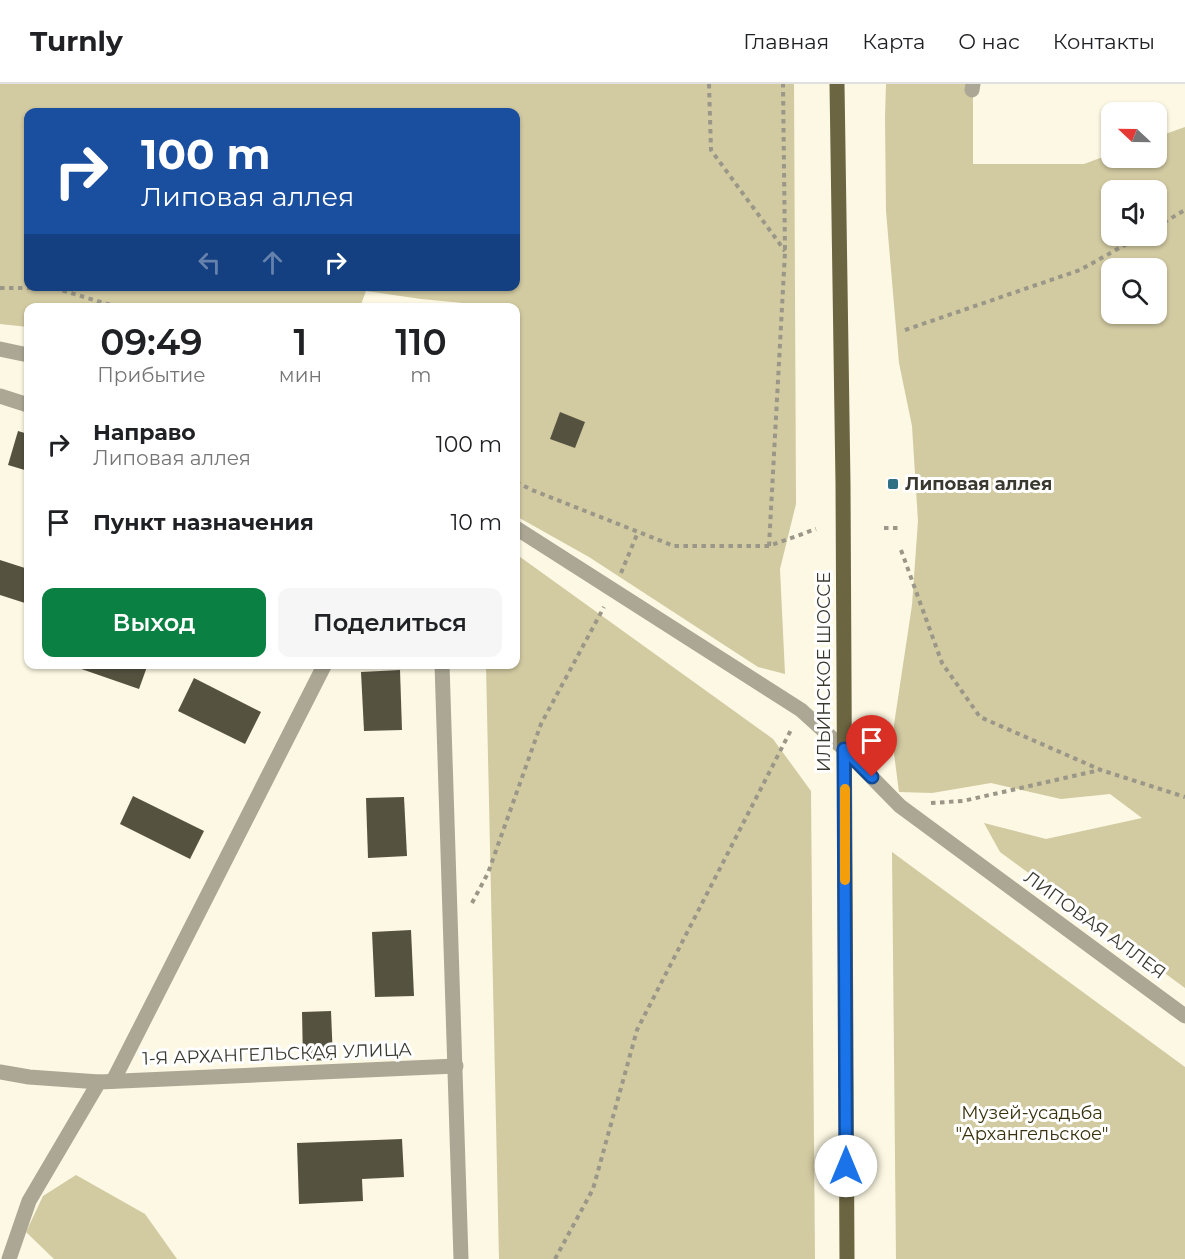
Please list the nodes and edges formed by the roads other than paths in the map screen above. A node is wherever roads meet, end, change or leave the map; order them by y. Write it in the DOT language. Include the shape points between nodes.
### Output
graph roads {
  1 [pos="837,84"];
  2 [pos="0,350"];
  3 [pos="24,354"];
  4 [pos="0,396"];
  5 [pos="24,404"];
  6 [pos="520,531"];
  7 [pos="322,669"];
  8 [pos="442,669"];
  9 [pos="844,749"];
  10 [pos="1185,1016"];
  11 [pos="456,1066"];
  12 [pos="0,1072"];
  13 [pos="106,1081"];
  14 [pos="9,1259"];
  15 [pos="461,1259"];
  16 [pos="847,1259"];
  1 -- 9 [label="main road, ИЛЬИНСКОЕ ШОССЕ"];
  2 -- 3 [label="street"];
  4 -- 5 [label="street"];
  6 -- 9 [label="street, ЛИПОВАЯ АЛЛЕЯ" via="801,710"];
  7 -- 13 [label="street"];
  8 -- 11 [label="street"];
  9 -- 10 [label="street, ЛИПОВАЯ АЛЛЕЯ" via="900,806"];
  9 -- 16 [label="main road, ИЛЬИНСКОЕ ШОССЕ"];
  11 -- 13 [label="street, 1-Я АРХАНГЕЛЬСКАЯ УЛИЦА"];
  11 -- 15 [label="street"];
  12 -- 13 [label="street, 1-Я АРХАНГЕЛЬСКАЯ УЛИЦА"];
  13 -- 14 [label="street" via="28,1201"];
}
